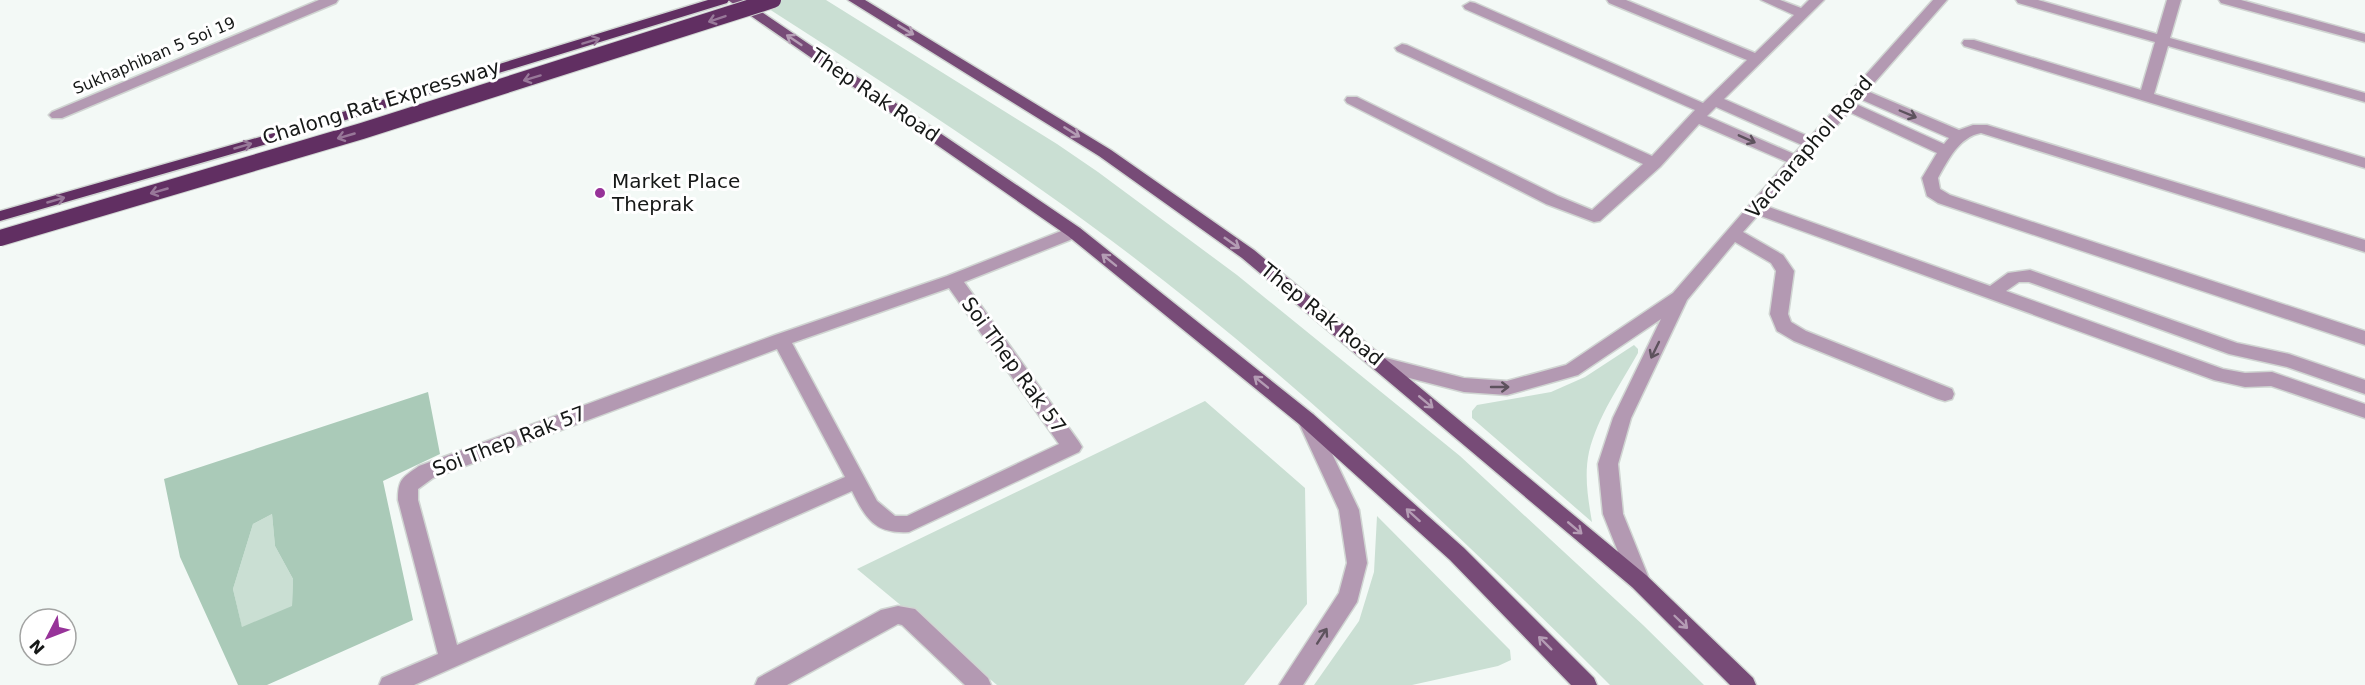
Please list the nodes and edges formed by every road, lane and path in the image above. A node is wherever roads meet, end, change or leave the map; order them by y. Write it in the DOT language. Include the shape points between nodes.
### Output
graph roads {
  1 [pos="331,0"];
  2 [pos="722,0"];
  3 [pos="735,0"];
  4 [pos="773,0"];
  5 [pos="855,0"];
  6 [pos="1614,0"];
  7 [pos="1768,0"];
  8 [pos="1817,0"];
  9 [pos="1940,0"];
  10 [pos="2023,0"];
  11 [pos="2174,0"];
  12 [pos="2226,0"];
  13 [pos="1470,6"];
  14 [pos="1804,14"];
  15 [pos="2365,38"];
  16 [pos="2163,41"];
  17 [pos="1969,43"];
  18 [pos="1402,48"];
  19 [pos="1757,60"];
  20 [pos="1857,92"];
  21 [pos="2146,97"];
  22 [pos="2365,98"];
  23 [pos="1352,100"];
  24 [pos="1846,105"];
  25 [pos="1705,108"];
  26 [pos="57,115"];
  27 [pos="1959,136"];
  28 [pos="1812,144"];
  29 [pos="1947,151"];
  30 [pos="1797,161"];
  31 [pos="1654,162"];
  32 [pos="2365,164"];
  33 [pos="1756,208"];
  34 [pos="0,216"];
  35 [pos="1074,232"];
  36 [pos="1733,233"];
  37 [pos="0,238"];
  38 [pos="2365,246"];
  39 [pos="953,280"];
  40 [pos="1993,293"];
  41 [pos="1680,297"];
  42 [pos="2365,338"];
  43 [pos="782,340"];
  44 [pos="1382,364"];
  45 [pos="2365,387"];
  46 [pos="1945,394"];
  47 [pos="2365,411"];
  48 [pos="1306,419"];
  49 [pos="857,480"];
  50 [pos="1639,581"];
  51 [pos="450,659"];
  52 [pos="390,685"];
  53 [pos="766,685"];
  54 [pos="980,685"];
  55 [pos="1290,685"];
  56 [pos="1586,685"];
  57 [pos="1746,685"];
  1 -- 26 [label="street, Sukhaphiban 5 Soi 19"];
  34 -- 2 [label="highway, Chalong Rat Expressway, one-way"];
  35 -- 3 [label="main road, Thep Rak Road, one-way"];
  4 -- 37 [label="highway, Chalong Rat Expressway, one-way, bridge" via="362,131"];
  5 -- 44 [label="main road, Thep Rak Road, one-way" via="1105,153 1248,254"];
  6 -- 19 [label="street"];
  7 -- 14 [label="street"];
  8 -- 14 [label="street"];
  9 -- 20 [label="street, Vacharaphol Road"];
  10 -- 16 [label="street"];
  11 -- 16 [label="street"];
  12 -- 15 [label="street"];
  13 -- 25 [label="street"];
  14 -- 19 [label="street"];
  16 -- 21 [label="street"];
  16 -- 22 [label="street"];
  17 -- 21 [label="street"];
  18 -- 31 [label="street"];
  19 -- 25 [label="street"];
  20 -- 24 [label="street, Vacharaphol Road"];
  20 -- 27 [label="street, one-way"];
  21 -- 32 [label="street"];
  23 -- 31 [label="street" via="1590,217 1599,216"];
  24 -- 28 [label="street, Vacharaphol Road"];
  24 -- 29 [label="street"];
  25 -- 28 [label="street"];
  25 -- 30 [label="street, one-way"];
  25 -- 31 [label="street"];
  27 -- 29 [label="street"];
  27 -- 38 [label="street" via="1973,128 1990,130"];
  28 -- 30 [label="street, Vacharaphol Road"];
  29 -- 42 [label="street" via="1930,178 1933,192 1944,199"];
  30 -- 33 [label="street, Vacharaphol Road"];
  33 -- 36 [label="street, Vacharaphol Road"];
  33 -- 40 [label="street"];
  35 -- 39 [label="street, Soi Thep Rak 57"];
  48 -- 35 [label="main road, Thep Rak Road, one-way"];
  36 -- 41 [label="street, Vacharaphol Road"];
  36 -- 46 [label="street" via="1777,259 1785,271 1779,314 1783,326"];
  39 -- 43 [label="street, Soi Thep Rak 57"];
  39 -- 49 [label="street, Soi Thep Rak 57" via="1072,447 909,524 891,525 870,507"];
  40 -- 45 [label="street" via="2012,277 2030,276 2235,349 2289,361"];
  40 -- 47 [label="street" via="2221,375 2245,380 2272,379"];
  44 -- 41 [label="street, Vacharaphol Road, one-way" via="1464,385 1507,388 1572,370"];
  41 -- 50 [label="street, Vacharaphol Road, one-way" via="1622,418 1608,464 1613,514"];
  43 -- 49 [label="street, Soi Thep Rak 57"];
  43 -- 51 [label="street, Soi Thep Rak 57" via="465,456 426,472 408,485 408,500"];
  44 -- 50 [label="main road, Thep Rak Road, one-way"];
  55 -- 48 [label="street, one-way" via="1349,596 1357,563 1349,510"];
  56 -- 48 [label="main road, Thep Rak Road, one-way" via="1457,554"];
  49 -- 51 [label="street"];
  50 -- 57 [label="main road, Thep Rak Road, one-way"];
  51 -- 52 [label="street"];
  53 -- 54 [label="street" via="898,615 907,616"];
}
